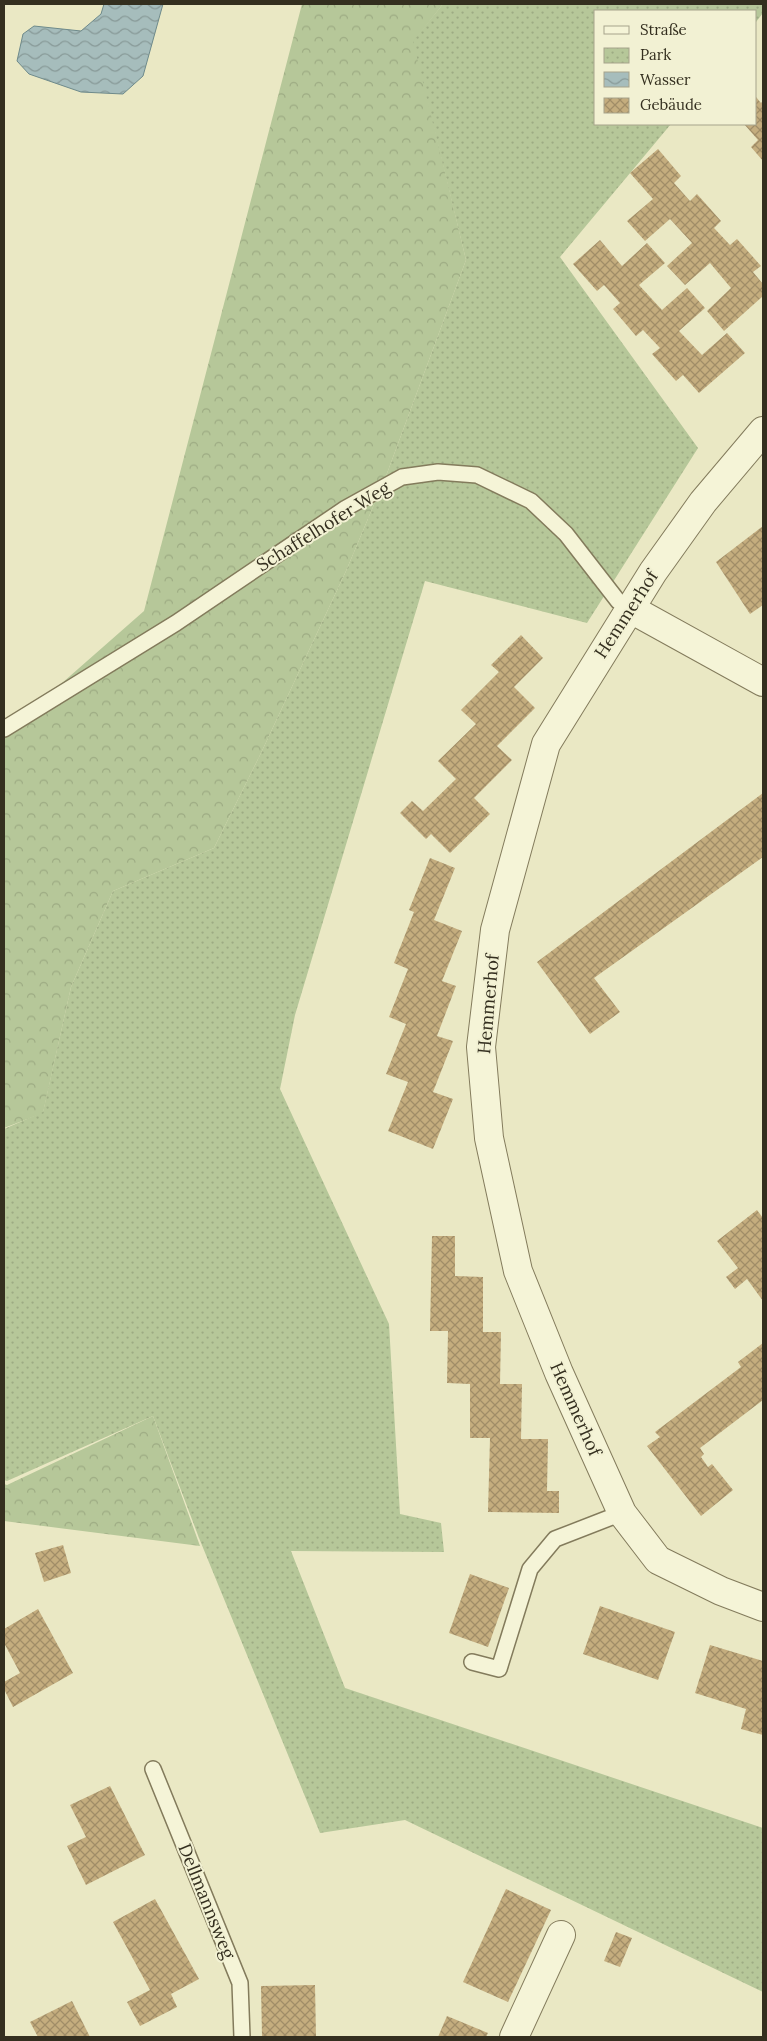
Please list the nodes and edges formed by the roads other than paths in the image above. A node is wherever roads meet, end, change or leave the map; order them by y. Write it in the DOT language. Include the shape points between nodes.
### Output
graph roads {
  1 [pos="763,431"];
  2 [pos="628,608"];
  3 [pos="763,682"];
  4 [pos="4,729"];
  5 [pos="622,1513"];
  6 [pos="763,1607"];
  7 [pos="472,1662"];
  8 [pos="153,1769"];
  9 [pos="561,1935"];
  10 [pos="242,2037"];
  11 [pos="514,2037"];
  1 -- 2 [label="street, Hemmerhof" via="703,502"];
  2 -- 3 [label="street, Schaffelhofer Weg"];
  2 -- 4 [label="lane, Schaffelhofer Weg" via="618,601 566,534 531,501 477,475 438,472 402,477 346,508 176,623"];
  2 -- 5 [label="street, Hemmerhof" via="546,744 495,930 481,1047 489,1138 518,1271 559,1373"];
  5 -- 6 [label="street, Hemmerhof" via="658,1560 721,1591"];
  5 -- 7 [label="lane" via="554,1539 530,1569 500,1669"];
  8 -- 10 [label="lane, Dellmannsweg" via="240,1983"];
  9 -- 11 [label="street"];
}
